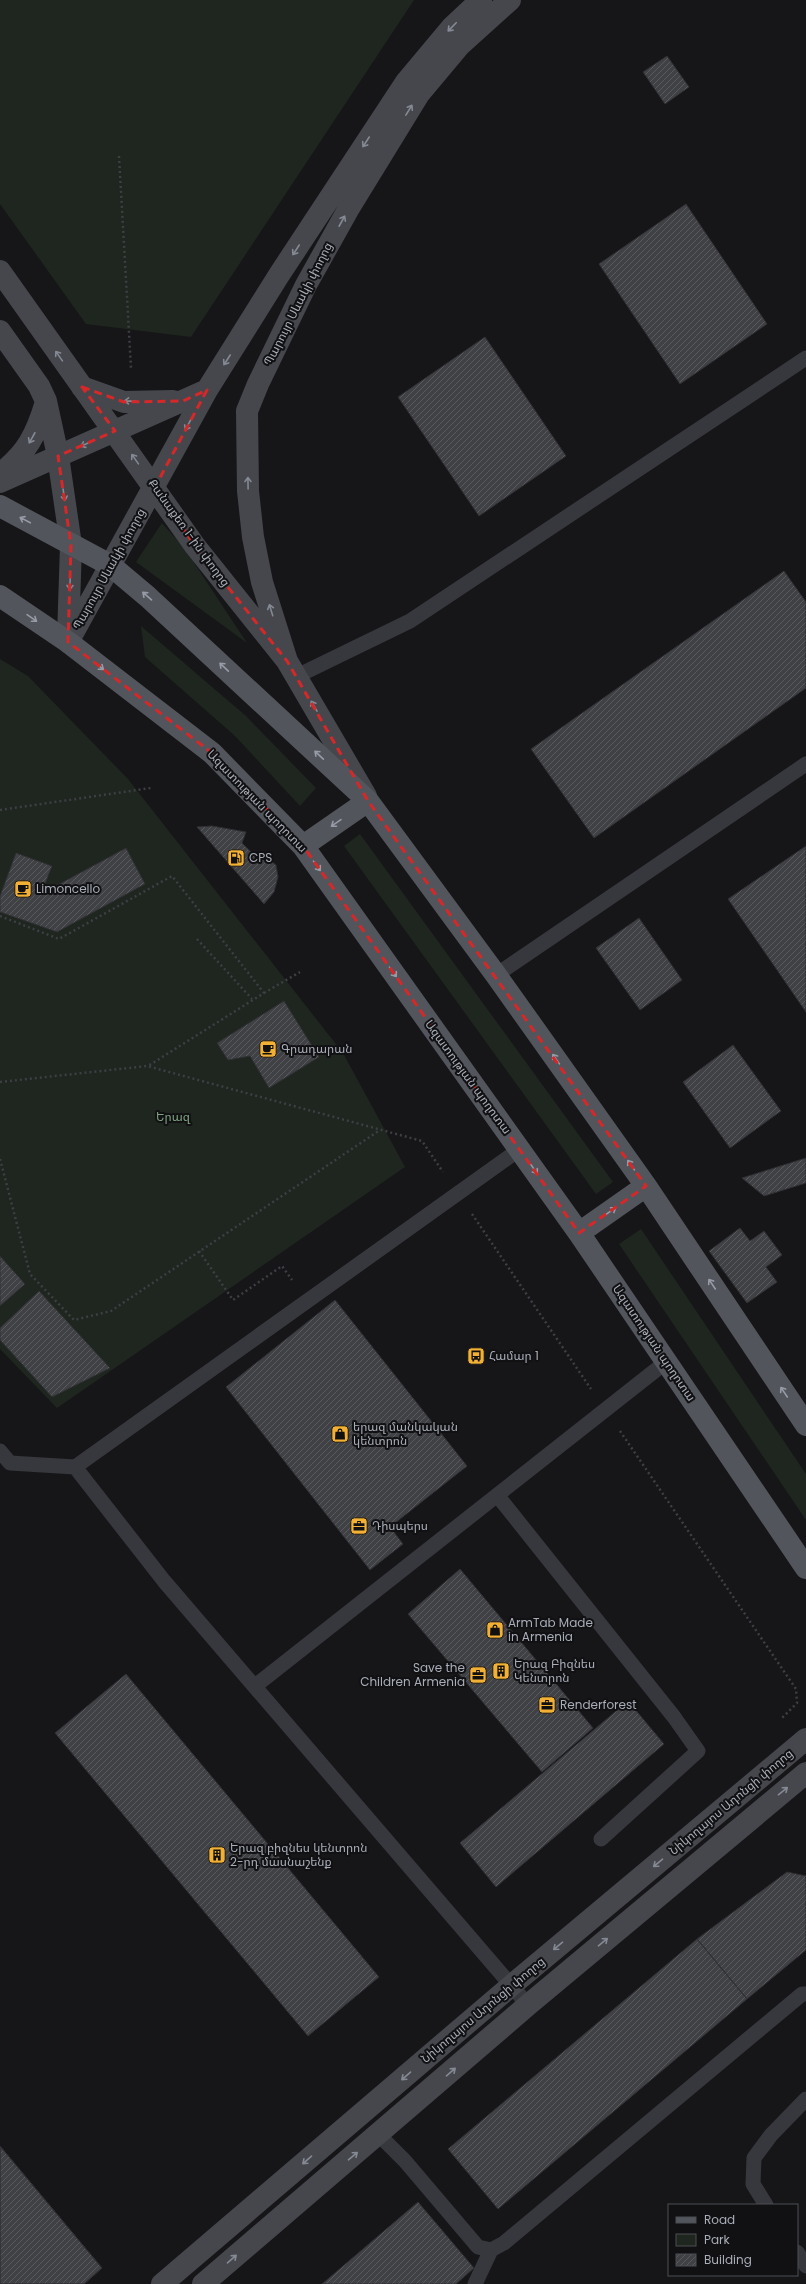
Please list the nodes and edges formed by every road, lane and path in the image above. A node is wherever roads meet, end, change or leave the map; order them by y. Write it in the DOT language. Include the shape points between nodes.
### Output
graph roads {
  1 [pos="480,0"];
  2 [pos="510,0"];
  3 [pos="119,156"];
  4 [pos="0,271"];
  5 [pos="0,331"];
  6 [pos="806,358"];
  7 [pos="131,368"];
  8 [pos="82,387"];
  9 [pos="207,390"];
  10 [pos="46,401"];
  11 [pos="183,401"];
  12 [pos="115,431"];
  13 [pos="58,456"];
  14 [pos="0,474"];
  15 [pos="0,482"];
  16 [pos="155,487"];
  17 [pos="0,506"];
  18 [pos="71,545"];
  19 [pos="110,566"];
  20 [pos="0,596"];
  21 [pos="68,642"];
  22 [pos="292,668"];
  23 [pos="806,764"];
  24 [pos="151,788"];
  25 [pos="368,801"];
  26 [pos="0,810"];
  27 [pos="303,846"];
  28 [pos="0,916"];
  29 [pos="197,939"];
  30 [pos="300,972"];
  31 [pos="496,975"];
  32 [pos="264,993"];
  33 [pos="252,999"];
  34 [pos="147,1066"];
  35 [pos="0,1082"];
  36 [pos="380,1130"];
  37 [pos="422,1142"];
  38 [pos="520,1149"];
  39 [pos="0,1159"];
  40 [pos="646,1186"];
  41 [pos="579,1233"];
  42 [pos="199,1252"];
  43 [pos="282,1266"];
  44 [pos="666,1362"];
  45 [pos="806,1424"];
  46 [pos="0,1451"];
  47 [pos="74,1467"];
  48 [pos="497,1495"];
  49 [pos="806,1568"];
  50 [pos="255,1686"];
  51 [pos="806,1739"];
  52 [pos="806,1773"];
  53 [pos="601,1839"];
  54 [pos="512,1985"];
  55 [pos="806,1994"];
  56 [pos="528,2005"];
  57 [pos="806,2099"];
  58 [pos="379,2134"];
  59 [pos="765,2204"];
  60 [pos="491,2250"];
  61 [pos="798,2254"];
  62 [pos="806,2266"];
  63 [pos="162,2284"];
  64 [pos="203,2284"];
  65 [pos="475,2284"];
  1 -- 9 [label="street, Պարույր Սևակի փողոց, one-way" via="452,27 406,82"];
  22 -- 2 [label="street, Պարույր Սևակի փողոց, one-way" via="262,582 253,537 248,491 247,411 306,285 349,208 419,94 460,45"];
  3 -- 7 [label="path"];
  8 -- 4 [label="street, Քանաքեռ 1-ին փողոց, one-way"];
  5 -- 10 [label="street"];
  6 -- 22 [label="lane" via="410,621"];
  11 -- 8 [label="street, one-way" via="124,402"];
  8 -- 12 [label="street, Քանաքեռ 1-ին փողոց"];
  9 -- 11 [label="street"];
  9 -- 16 [label="street, Պարույր Սևակի փողոց, one-way"];
  10 -- 13 [label="street"];
  10 -- 14 [label="street, one-way" via="32,439 18,460"];
  11 -- 12 [label="street"];
  12 -- 13 [label="street, one-way"];
  16 -- 12 [label="street, Քանաքեռ 1-ին փողոց, one-way"];
  13 -- 15 [label="street"];
  13 -- 18 [label="street, one-way"];
  16 -- 19 [label="street, Պարույր Սևակի փողոց"];
  16 -- 22 [label="street, Քանաքեռ 1-ին փողոց" via="195,546"];
  18 -- 17 [label="main road, one-way"];
  18 -- 19 [label="main road"];
  18 -- 21 [label="street, one-way"];
  19 -- 21 [label="street, Պարույր Սևակի փողոց"];
  25 -- 19 [label="main road, one-way" via="148,597"];
  20 -- 21 [label="main road, Ազատության պողոտա, one-way"];
  21 -- 27 [label="main road, Ազատության պողոտա, one-way" via="212,753"];
  25 -- 22 [label="street, Քանաքեռ 1-ին փողոց, one-way"];
  23 -- 31 [label="lane"];
  24 -- 26 [label="path"];
  25 -- 27 [label="main road, one-way"];
  25 -- 31 [label="main road"];
  27 -- 38 [label="main road, Ազատության պողոտա, one-way"];
  28 -- 32 [label="path" via="59,939 172,876"];
  29 -- 33 [label="path"];
  30 -- 32 [label="path"];
  40 -- 31 [label="main road, one-way"];
  32 -- 33 [label="path"];
  33 -- 34 [label="path"];
  34 -- 35 [label="path"];
  34 -- 36 [label="path"];
  36 -- 37 [label="path"];
  36 -- 42 [label="path"];
  38 -- 41 [label="main road, Ազատության պողոտա, one-way"];
  38 -- 47 [label="lane"];
  39 -- 42 [label="path" via="30,1274 74,1320 111,1311"];
  41 -- 40 [label="main road, one-way"];
  45 -- 40 [label="main road, one-way"];
  41 -- 44 [label="main road, Ազատության պողոտա"];
  42 -- 43 [label="path" via="234,1300"];
  44 -- 48 [label="lane"];
  44 -- 49 [label="main road, Ազատության պողոտա"];
  46 -- 47 [label="lane" via="10,1463"];
  47 -- 50 [label="lane" via="164,1581"];
  48 -- 50 [label="lane"];
  48 -- 53 [label="lane" via="674,1717 698,1751"];
  50 -- 54 [label="lane"];
  51 -- 54 [label="street, Նիկողայոս Ադոնցի փողոց, one-way"];
  56 -- 52 [label="street, Նիկողայոս Ադոնցի փողոց, one-way"];
  54 -- 56 [label="lane"];
  54 -- 63 [label="street, Նիկողայոս Ադոնցի փողոց, one-way"];
  55 -- 60 [label="lane" via="802,1994 504,2243"];
  58 -- 56 [label="street, Նիկողայոս Ադոնցի փողոց, one-way"];
  57 -- 59 [label="lane" via="771,2135 754,2158 753,2184"];
  58 -- 60 [label="lane" via="478,2247"];
  64 -- 58 [label="street, Նիկողայոս Ադոնցի փողոց, one-way"];
  60 -- 65 [label="lane"];
  61 -- 62 [label="lane"];
}
